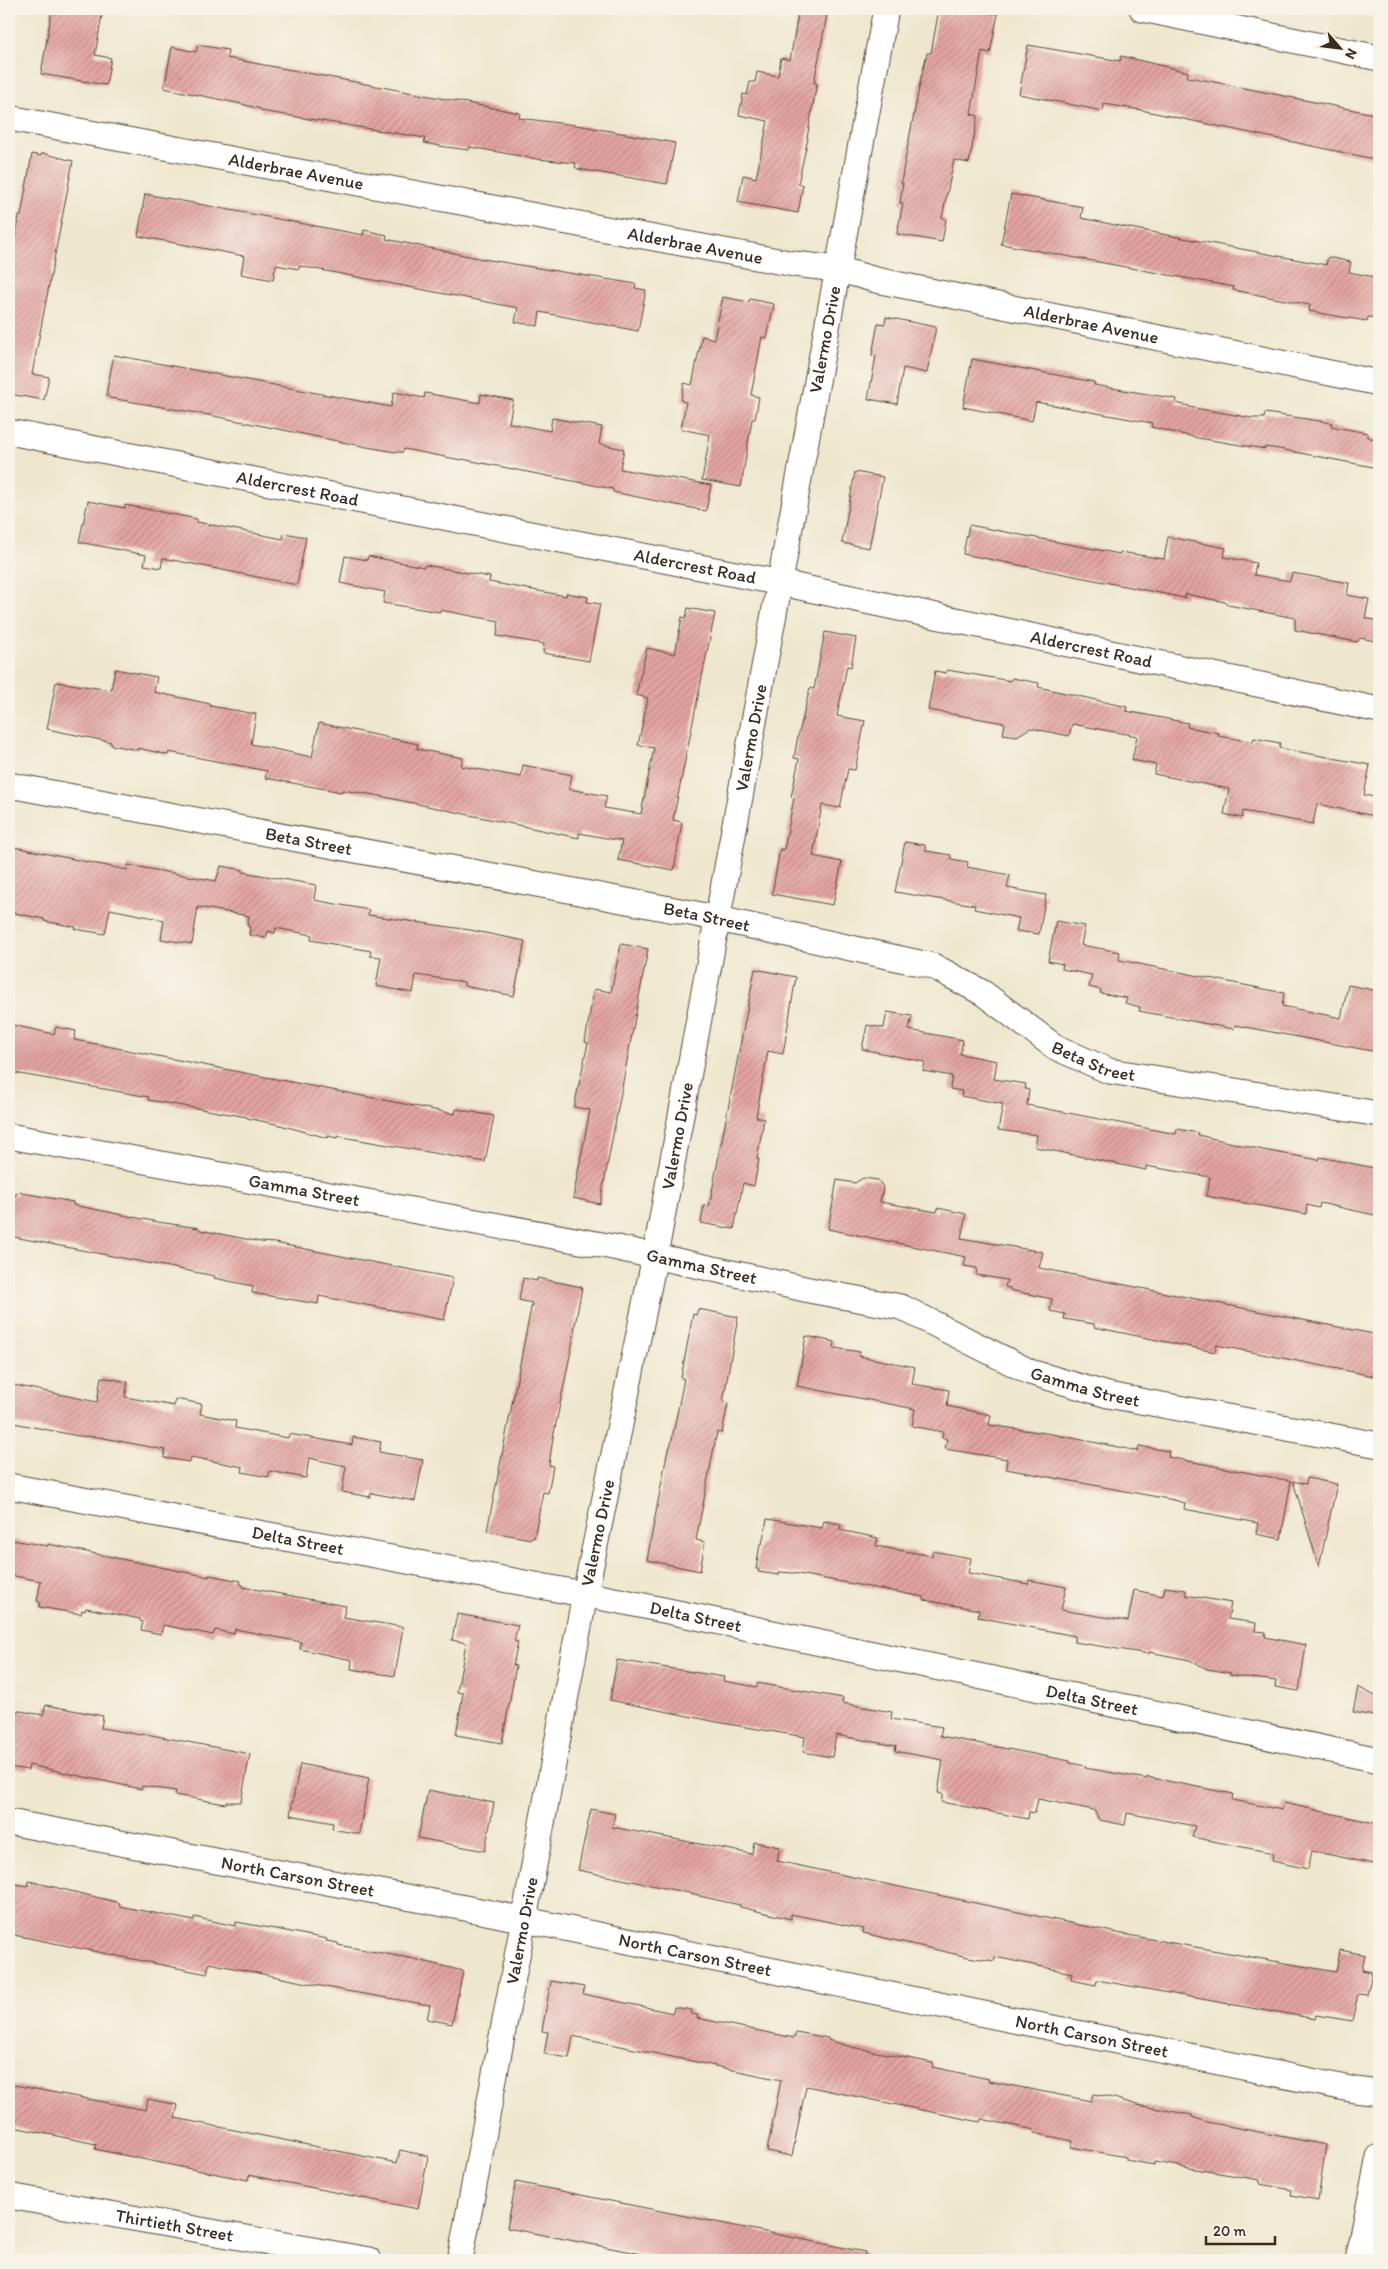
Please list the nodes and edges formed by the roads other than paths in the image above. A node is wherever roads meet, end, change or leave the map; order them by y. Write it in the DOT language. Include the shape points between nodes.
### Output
graph roads {
  1 [pos="886,9"];
  2 [pos="1142,9"];
  3 [pos="1379,58"];
  4 [pos="9,118"];
  5 [pos="837,269"];
  6 [pos="1379,382"];
  7 [pos="9,432"];
  8 [pos="781,583"];
  9 [pos="1379,710"];
  10 [pos="9,785"];
  11 [pos="718,918"];
  12 [pos="1379,1114"];
  13 [pos="9,1136"];
  14 [pos="655,1256"];
  15 [pos="1379,1445"];
  16 [pos="9,1486"];
  17 [pos="585,1594"];
  18 [pos="1379,1760"];
  19 [pos="9,1822"];
  20 [pos="525,1920"];
  21 [pos="1379,2093"];
  22 [pos="1379,2157"];
  23 [pos="9,2196"];
  24 [pos="369,2260"];
  25 [pos="460,2260"];
  26 [pos="1358,2260"];
  1 -- 5 [label="street, Valermo Drive"];
  2 -- 3 [label="street"];
  4 -- 5 [label="street, Alderbrae Avenue" via="794,264"];
  5 -- 6 [label="street, Alderbrae Avenue" via="876,280"];
  5 -- 8 [label="street, Valermo Drive"];
  7 -- 8 [label="street, Aldercrest Road"];
  8 -- 9 [label="street, Aldercrest Road"];
  8 -- 11 [label="street, Valermo Drive"];
  10 -- 11 [label="street, Beta Street"];
  11 -- 12 [label="street, Beta Street" via="933,966 983,993 1055,1047 1109,1071"];
  11 -- 14 [label="street, Valermo Drive"];
  13 -- 14 [label="street, Gamma Street"];
  14 -- 15 [label="street, Gamma Street" via="814,1291 902,1306 1030,1372 1108,1395"];
  14 -- 17 [label="street, Valermo Drive"];
  16 -- 17 [label="street, Delta Street"];
  17 -- 18 [label="street, Delta Street"];
  17 -- 20 [label="street, Valermo Drive"];
  19 -- 20 [label="street, North Carson Street"];
  20 -- 21 [label="street, North Carson Street"];
  20 -- 25 [label="street, Valermo Drive"];
  22 -- 26 [label="street"];
  23 -- 24 [label="street, Thirtieth Street"];
}
